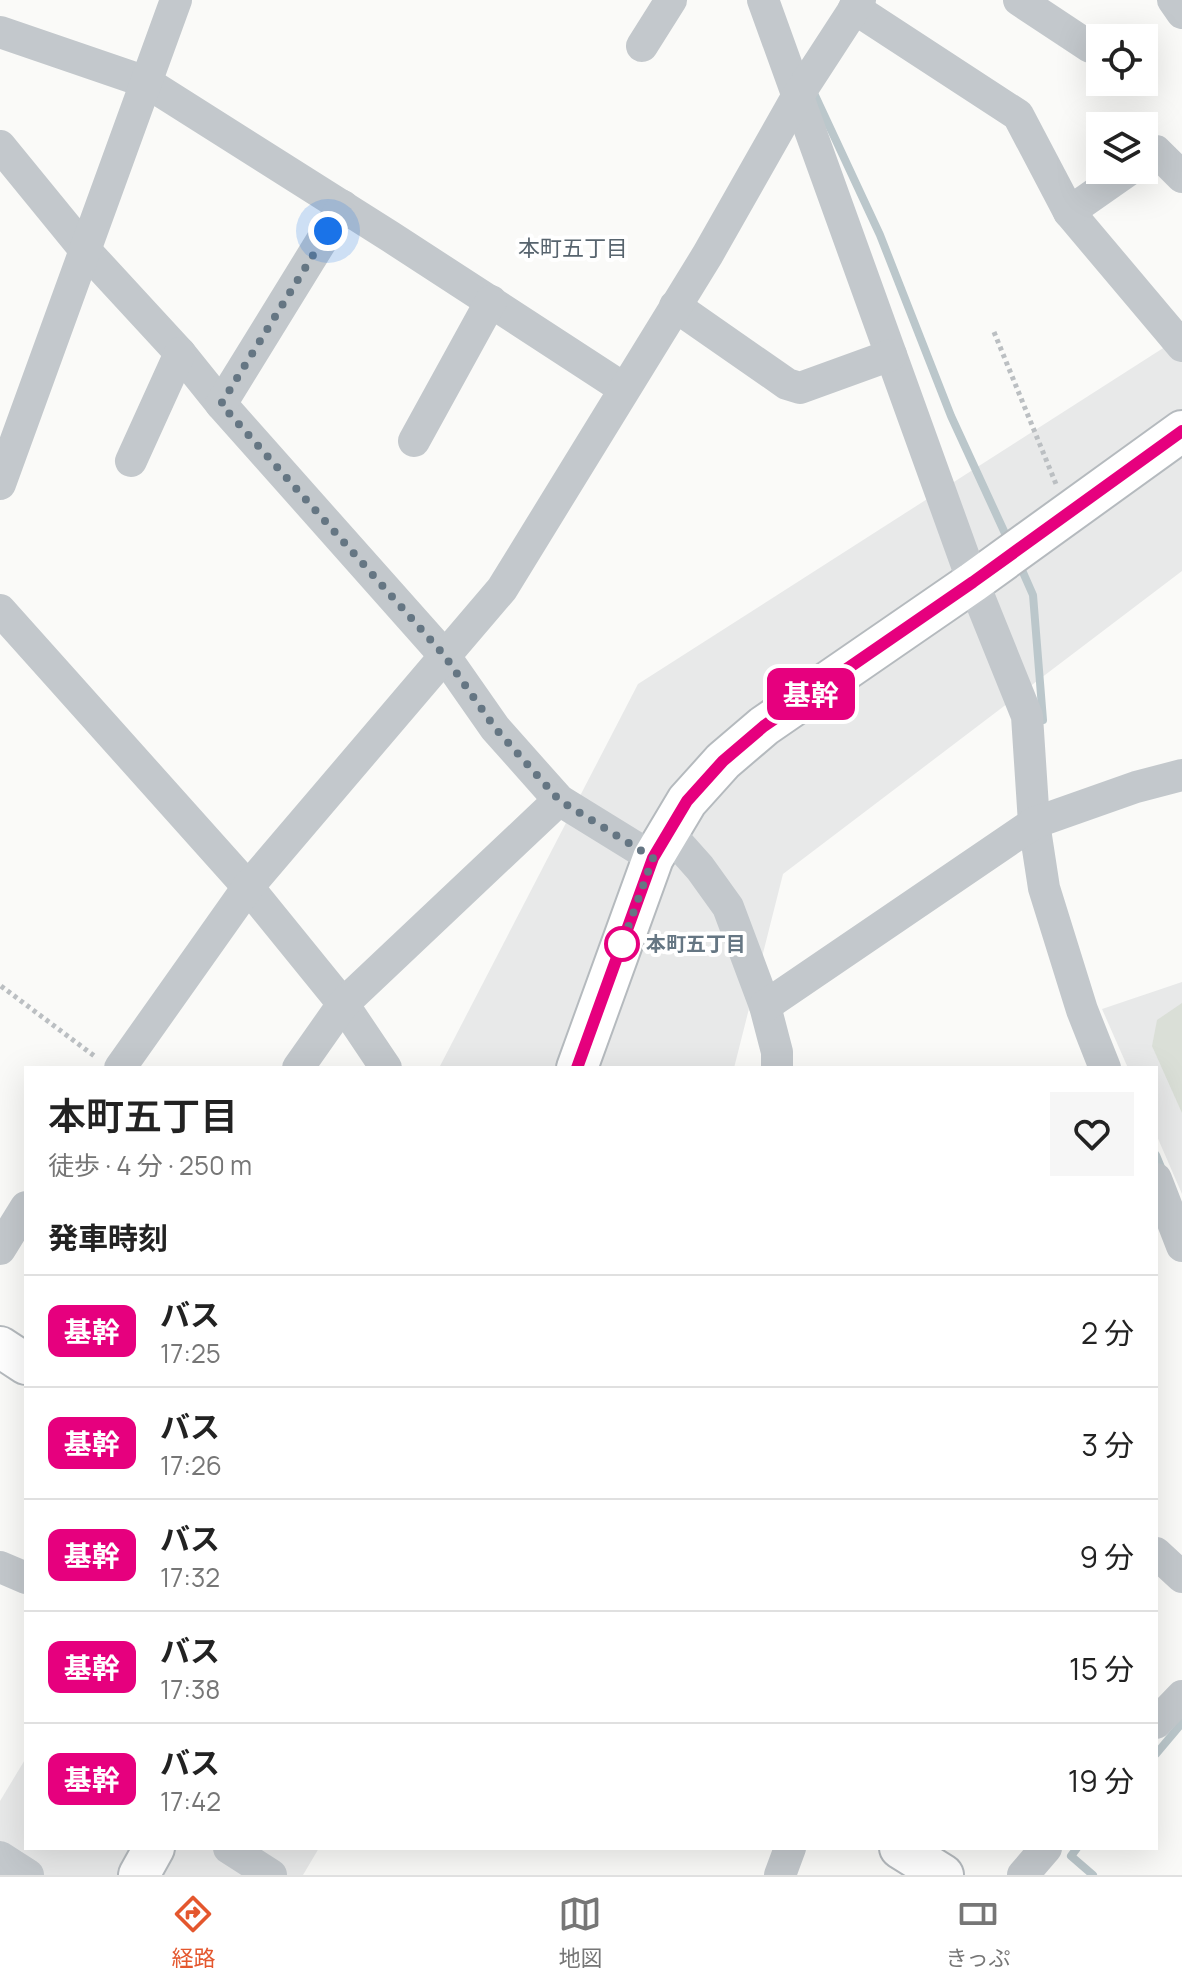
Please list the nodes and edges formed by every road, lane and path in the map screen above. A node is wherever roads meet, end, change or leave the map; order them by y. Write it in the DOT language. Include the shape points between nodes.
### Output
graph roads {
  1 [pos="176,0"];
  2 [pos="671,0"];
  3 [pos="763,0"];
  4 [pos="1019,0"];
  5 [pos="1173,0"];
  6 [pos="857,4"];
  7 [pos="1182,13"];
  8 [pos="0,32"];
  9 [pos="1086,44"];
  10 [pos="642,46"];
  11 [pos="146,82"];
  12 [pos="797,97"];
  13 [pos="0,146"];
  14 [pos="1158,153"];
  15 [pos="1182,177"];
  16 [pos="1109,184"];
  17 [pos="343,206"];
  18 [pos="1069,212"];
  19 [pos="85,250"];
  20 [pos="491,301"];
  21 [pos="675,306"];
  22 [pos="994,332"];
  23 [pos="1182,346"];
  24 [pos="180,353"];
  25 [pos="891,355"];
  26 [pos="623,388"];
  27 [pos="221,404"];
  28 [pos="1182,431"];
  29 [pos="414,441"];
  30 [pos="131,461"];
  31 [pos="0,484"];
  32 [pos="1068,515"];
  33 [pos="973,582"];
  34 [pos="0,610"];
  35 [pos="444,655"];
  36 [pos="1182,775"];
  37 [pos="559,800"];
  38 [pos="1034,823"];
  39 [pos="660,845"];
  40 [pos="248,887"];
  41 [pos="1,986"];
  42 [pos="343,1004"];
  43 [pos="765,1006"];
  44 [pos="109,1063"];
  45 [pos="299,1066"];
  46 [pos="385,1066"];
  47 [pos="578,1066"];
  48 [pos="777,1066"];
  49 [pos="1101,1066"];
  50 [pos="1158,1184"];
  51 [pos="1182,1246"];
  52 [pos="0,1347"];
  53 [pos="24,1363"];
  54 [pos="1158,1555"];
  55 [pos="0,1567"];
  56 [pos="24,1577"];
  57 [pos="1182,1577"];
  58 [pos="1182,1696"];
  59 [pos="1158,1721"];
  60 [pos="153,1850"];
  61 [pos="232,1850"];
  62 [pos="789,1850"];
  63 [pos="903,1850"];
  64 [pos="1044,1850"];
  65 [pos="0,1857"];
  66 [pos="28,1875"];
  67 [pos="139,1875"];
  68 [pos="271,1875"];
  69 [pos="780,1875"];
  70 [pos="943,1875"];
  71 [pos="1023,1875"];
  1 -- 11 [label="street"];
  2 -- 10 [label="street"];
  3 -- 12 [label="street"];
  4 -- 9 [label="street"];
  5 -- 7 [label="street"];
  6 -- 12 [label="street"];
  6 -- 18 [label="street" via="1018,115"];
  8 -- 11 [label="street"];
  11 -- 17 [label="street"];
  11 -- 19 [label="street"];
  12 -- 21 [label="street"];
  12 -- 25 [label="street"];
  13 -- 19 [label="street"];
  14 -- 15 [label="street"];
  16 -- 18 [label="street"];
  17 -- 20 [label="street"];
  17 -- 27 [label="street"];
  18 -- 23 [label="street"];
  19 -- 24 [label="street"];
  19 -- 31 [label="street"];
  20 -- 26 [label="street"];
  20 -- 29 [label="street"];
  21 -- 25 [label="street" via="800,388"];
  21 -- 26 [label="street"];
  22 -- 32 [label="path"];
  24 -- 27 [label="street"];
  24 -- 30 [label="street"];
  25 -- 33 [label="street"];
  26 -- 35 [label="street" via="502,589"];
  27 -- 35 [label="street"];
  28 -- 32 [label="main road"];
  32 -- 33 [label="main road"];
  33 -- 38 [label="street" via="1027,716"];
  33 -- 39 [label="main road" via="764,726 687,801"];
  34 -- 40 [label="street"];
  35 -- 37 [label="street" via="495,728"];
  35 -- 40 [label="street"];
  36 -- 38 [label="street"];
  37 -- 39 [label="street"];
  37 -- 42 [label="street"];
  38 -- 43 [label="street"];
  38 -- 49 [label="street" via="1044,888"];
  39 -- 43 [label="street" via="700,868 728,907"];
  39 -- 47 [label="main road"];
  40 -- 42 [label="street"];
  40 -- 44 [label="street"];
  41 -- 44 [label="path"];
  42 -- 45 [label="street"];
  42 -- 46 [label="street"];
  43 -- 48 [label="street"];
  50 -- 51 [label="street"];
  52 -- 53 [label="main road"];
  54 -- 57 [label="street"];
  55 -- 56 [label="street"];
  58 -- 59 [label="street"];
  60 -- 67 [label="main road"];
  61 -- 68 [label="street"];
  62 -- 69 [label="street"];
  63 -- 70 [label="main road"];
  64 -- 71 [label="street"];
  65 -- 66 [label="street"];
}
